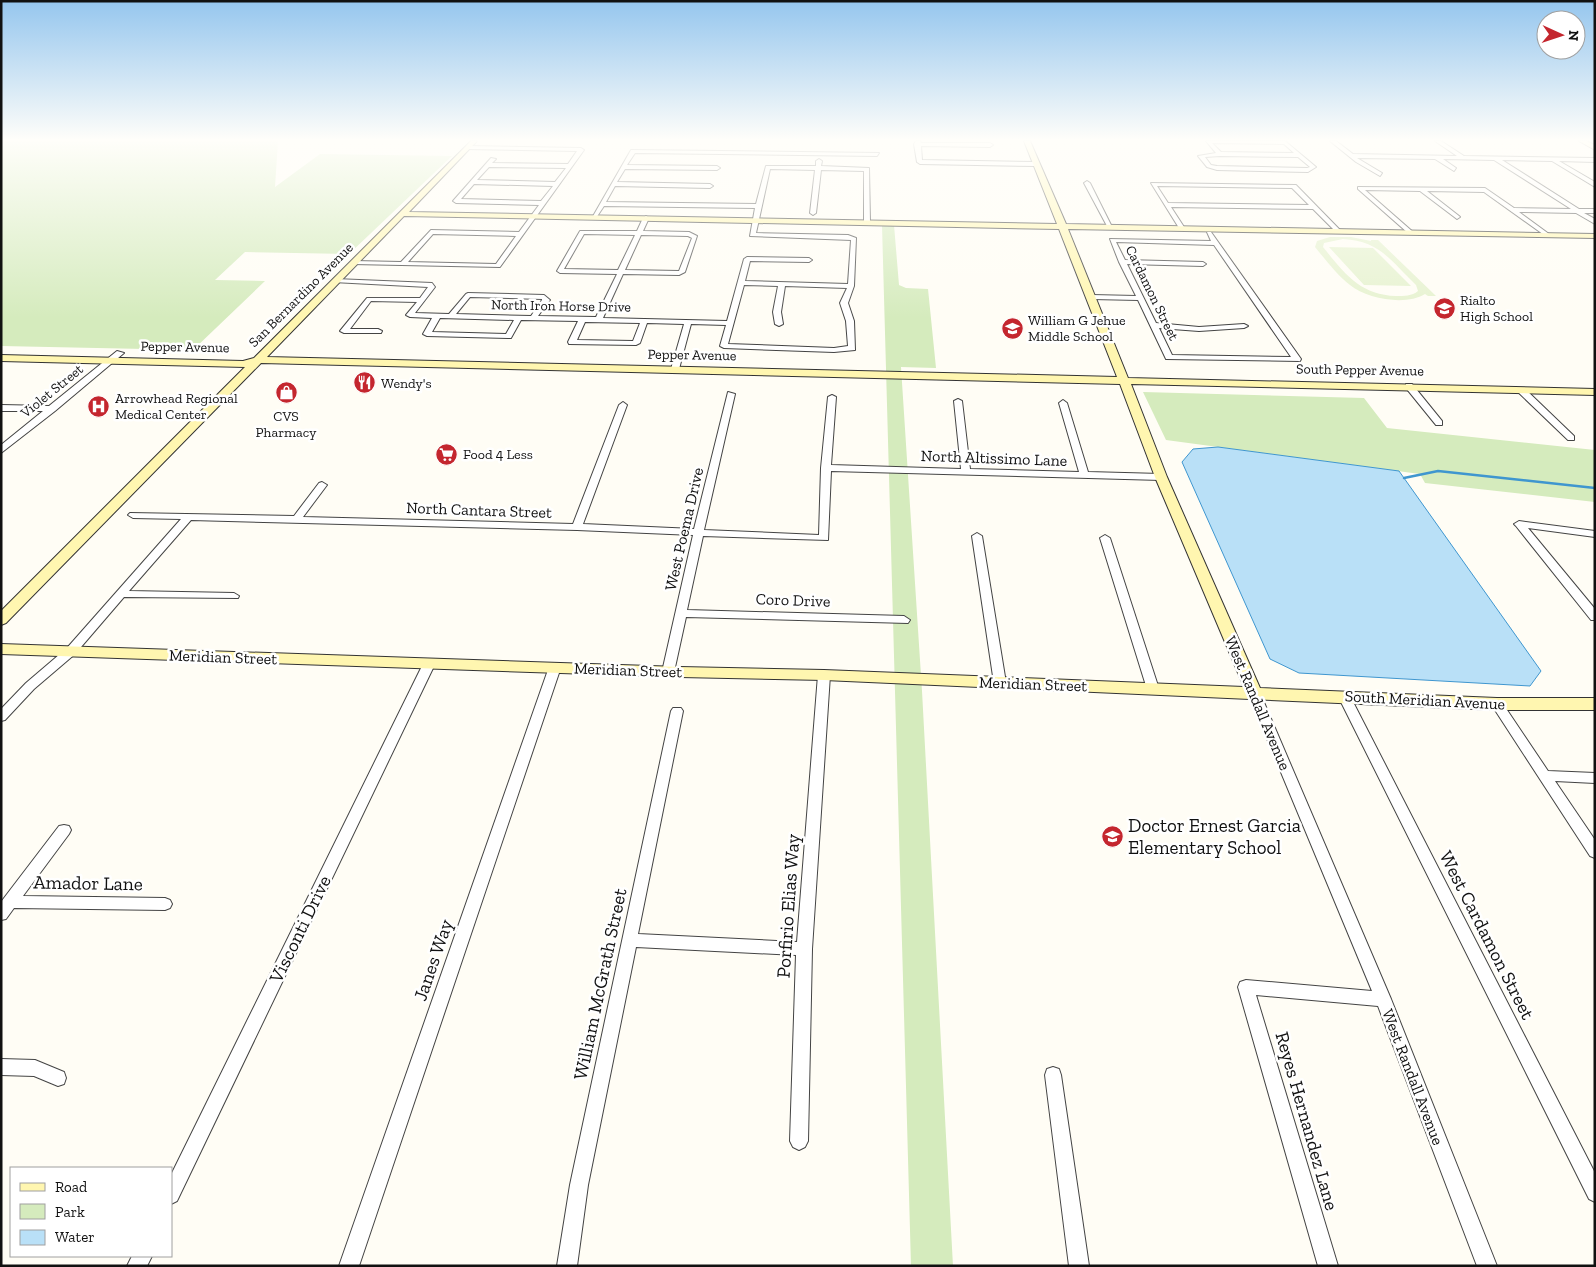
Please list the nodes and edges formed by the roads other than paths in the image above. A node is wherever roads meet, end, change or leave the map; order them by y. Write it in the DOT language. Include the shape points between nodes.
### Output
graph roads {
  1 [pos="416,200"];
  2 [pos="457,200"];
  3 [pos="605,200"];
  4 [pos="760,200"];
  5 [pos="814,200"];
  6 [pos="867,200"];
  7 [pos="1052,200"];
  8 [pos="1096,200"];
  9 [pos="1163,200"];
  10 [pos="1307,200"];
  11 [pos="1374,200"];
  12 [pos="1436,200"];
  13 [pos="1499,200"];
  14 [pos="1561,200"];
  15 [pos="544,202"];
  16 [pos="603,204"];
  17 [pos="1166,205"];
  18 [pos="758,206"];
  19 [pos="1314,207"];
  20 [pos="1513,210"];
  21 [pos="1578,211"];
  22 [pos="1595,211"];
  23 [pos="813,213"];
  24 [pos="402,214"];
  25 [pos="533,216"];
  26 [pos="1457,216"];
  27 [pos="594,217"];
  28 [pos="646,218"];
  29 [pos="754,220"];
  30 [pos="867,222"];
  31 [pos="1595,222"];
  32 [pos="1063,225"];
  33 [pos="1110,226"];
  34 [pos="1181,227"];
  35 [pos="1337,230"];
  36 [pos="1410,232"];
  37 [pos="1209,233"];
  38 [pos="520,234"];
  39 [pos="638,234"];
  40 [pos="1547,235"];
  41 [pos="1595,236"];
  42 [pos="1216,243"];
  43 [pos="809,260"];
  44 [pos="1122,262"];
  45 [pos="354,263"];
  46 [pos="403,264"];
  47 [pos="1202,264"];
  48 [pos="621,272"];
  49 [pos="335,282"];
  50 [pos="741,283"];
  51 [pos="782,284"];
  52 [pos="851,286"];
  53 [pos="1092,297"];
  54 [pos="1140,298"];
  55 [pos="421,300"];
  56 [pos="437,316"];
  57 [pos="452,316"];
  58 [pos="519,317"];
  59 [pos="534,317"];
  60 [pos="583,319"];
  61 [pos="599,319"];
  62 [pos="645,320"];
  63 [pos="688,321"];
  64 [pos="731,323"];
  65 [pos="780,324"];
  66 [pos="1154,325"];
  67 [pos="1244,326"];
  68 [pos="378,332"];
  69 [pos="1,350"];
  70 [pos="120,353"];
  71 [pos="1,358"];
  72 [pos="258,360"];
  73 [pos="111,361"];
  74 [pos="675,369"];
  75 [pos="1125,380"];
  76 [pos="1409,386"];
  77 [pos="1521,390"];
  78 [pos="1595,392"];
  79 [pos="731,394"];
  80 [pos="832,397"];
  81 [pos="958,401"];
  82 [pos="1063,403"];
  83 [pos="623,405"];
  84 [pos="1,408"];
  85 [pos="52,409"];
  86 [pos="1439,423"];
  87 [pos="1571,438"];
  88 [pos="1,450"];
  89 [pos="826,468"];
  90 [pos="966,472"];
  91 [pos="1084,475"];
  92 [pos="1161,477"];
  93 [pos="322,484"];
  94 [pos="133,515"];
  95 [pos="188,517"];
  96 [pos="296,520"];
  97 [pos="577,527"];
  98 [pos="698,534"];
  99 [pos="1595,534"];
  100 [pos="977,536"];
  101 [pos="1105,538"];
  102 [pos="121,594"];
  103 [pos="234,596"];
  104 [pos="680,613"];
  105 [pos="1595,617"];
  106 [pos="1,620"];
  107 [pos="904,620"];
  108 [pos="1,649"];
  109 [pos="71,651"];
  110 [pos="429,664"];
  111 [pos="555,667"];
  112 [pos="668,672"];
  113 [pos="824,675"];
  114 [pos="1000,683"];
  115 [pos="1153,689"];
  116 [pos="1254,693"];
  117 [pos="1344,696"];
  118 [pos="1497,704"];
  119 [pos="1595,704"];
  120 [pos="677,711"];
  121 [pos="1,717"];
  122 [pos="1545,776"];
  123 [pos="1595,778"];
  124 [pos="64,830"];
  125 [pos="1595,852"];
  126 [pos="165,904"];
  127 [pos="6,908"];
  128 [pos="630,940"];
  129 [pos="804,949"];
  130 [pos="1383,999"];
  131 [pos="1,1067"];
  132 [pos="1053,1075"];
  133 [pos="58,1078"];
  134 [pos="799,1141"];
  135 [pos="172,1193"];
  136 [pos="1595,1193"];
  137 [pos="349,1266"];
  138 [pos="567,1266"];
  139 [pos="1079,1266"];
  140 [pos="1328,1266"];
  141 [pos="1487,1266"];
  1 -- 24 [label="street, San Bernardino Avenue"];
  2 -- 15 [label="street"];
  3 -- 16 [label="street"];
  4 -- 18 [label="street"];
  5 -- 23 [label="street"];
  6 -- 30 [label="street"];
  7 -- 32 [label="street, West Randall Avenue"];
  8 -- 33 [label="street"];
  9 -- 17 [label="street"];
  10 -- 19 [label="street"];
  11 -- 36 [label="street"];
  12 -- 26 [label="street"];
  13 -- 20 [label="street"];
  14 -- 21 [label="street"];
  15 -- 25 [label="street"];
  16 -- 18 [label="street" via="705,202"];
  16 -- 27 [label="street"];
  17 -- 19 [label="street"];
  17 -- 34 [label="street"];
  18 -- 29 [label="street"];
  19 -- 35 [label="street"];
  20 -- 21 [label="street"];
  20 -- 40 [label="street"];
  21 -- 22 [label="street"];
  21 -- 31 [label="street"];
  24 -- 25 [label="street"];
  24 -- 45 [label="street, San Bernardino Avenue"];
  25 -- 27 [label="street"];
  25 -- 38 [label="street"];
  27 -- 28 [label="street"];
  28 -- 29 [label="street"];
  28 -- 39 [label="street"];
  29 -- 30 [label="street"];
  29 -- 52 [label="street" via="752,235 854,239"];
  30 -- 32 [label="street"];
  32 -- 33 [label="street"];
  32 -- 53 [label="street, West Randall Avenue"];
  33 -- 34 [label="street"];
  34 -- 35 [label="street"];
  35 -- 36 [label="street"];
  36 -- 40 [label="street"];
  37 -- 42 [label="street"];
  38 -- 46 [label="street" via="430,232"];
  38 -- 46 [label="street" via="498,266"];
  39 -- 48 [label="street"];
  39 -- 48 [label="street" via="689,234 696,237 682,272"];
  39 -- 48 [label="street" via="582,232 560,271"];
  40 -- 41 [label="street"];
  42 -- 44 [label="street, Cardamon Street" via="1112,240"];
  42 -- 66 [label="street, Cardamon Street" via="1297,359 1169,357"];
  43 -- 50 [label="street" via="747,259"];
  44 -- 47 [label="street"];
  44 -- 54 [label="street, Cardamon Street"];
  45 -- 46 [label="street"];
  45 -- 49 [label="street, San Bernardino Avenue"];
  48 -- 61 [label="street"];
  49 -- 55 [label="street" via="430,284 432,287"];
  49 -- 72 [label="street, San Bernardino Avenue"];
  50 -- 51 [label="street"];
  50 -- 64 [label="street"];
  51 -- 52 [label="street"];
  51 -- 65 [label="street" via="777,312"];
  52 -- 64 [label="street" via="844,303 850,320 852,348 724,346"];
  53 -- 54 [label="street"];
  53 -- 75 [label="street, West Randall Avenue"];
  54 -- 66 [label="street, Cardamon Street"];
  55 -- 56 [label="street, North Iron Horse Drive" via="410,315"];
  55 -- 68 [label="street" via="368,299 344,331"];
  56 -- 57 [label="street, North Iron Horse Drive"];
  56 -- 58 [label="street" via="427,334 508,336"];
  57 -- 58 [label="street, North Iron Horse Drive"];
  57 -- 59 [label="street" via="468,295 544,297 546,300"];
  58 -- 59 [label="street, North Iron Horse Drive"];
  59 -- 60 [label="street, North Iron Horse Drive"];
  60 -- 61 [label="street, North Iron Horse Drive"];
  60 -- 62 [label="street" via="572,342 636,343"];
  61 -- 62 [label="street, North Iron Horse Drive"];
  62 -- 63 [label="street, North Iron Horse Drive"];
  63 -- 64 [label="street, North Iron Horse Drive"];
  63 -- 74 [label="street"];
  66 -- 67 [label="street" via="1192,329"];
  69 -- 70 [label="street, Pepper Avenue"];
  70 -- 72 [label="street, Pepper Avenue" via="249,356"];
  70 -- 73 [label="street, Violet Street"];
  71 -- 73 [label="street, Pepper Avenue"];
  72 -- 73 [label="street, Pepper Avenue" via="243,364"];
  72 -- 74 [label="street, Pepper Avenue"];
  72 -- 106 [label="street, San Bernardino Avenue"];
  73 -- 85 [label="street, Violet Street"];
  74 -- 75 [label="street, Pepper Avenue"];
  75 -- 76 [label="street, South Pepper Avenue"];
  75 -- 92 [label="street, West Randall Avenue"];
  76 -- 77 [label="street, South Pepper Avenue"];
  76 -- 86 [label="street"];
  77 -- 78 [label="street, South Pepper Avenue"];
  77 -- 87 [label="street"];
  79 -- 98 [label="street, West Poema Drive"];
  80 -- 89 [label="street"];
  81 -- 90 [label="street"];
  82 -- 91 [label="street"];
  83 -- 97 [label="street"];
  84 -- 85 [label="street"];
  85 -- 88 [label="street, Violet Street"];
  89 -- 90 [label="street, North Altissimo Lane"];
  89 -- 98 [label="street, North Cantara Street" via="824,538"];
  90 -- 91 [label="street, North Altissimo Lane"];
  91 -- 92 [label="street, North Altissimo Lane"];
  92 -- 116 [label="street, West Randall Avenue"];
  93 -- 96 [label="street"];
  94 -- 95 [label="street, North Cantara Street"];
  95 -- 96 [label="street, North Cantara Street"];
  95 -- 102 [label="street"];
  96 -- 97 [label="street, North Cantara Street"];
  97 -- 98 [label="street, North Cantara Street"];
  98 -- 104 [label="street, West Poema Drive"];
  99 -- 105 [label="street" via="1519,524"];
  100 -- 114 [label="street"];
  101 -- 115 [label="street"];
  102 -- 103 [label="street"];
  102 -- 109 [label="street"];
  104 -- 107 [label="street, Coro Drive"];
  104 -- 112 [label="street, West Poema Drive"];
  108 -- 109 [label="street, Meridian Street"];
  109 -- 110 [label="street, Meridian Street"];
  109 -- 121 [label="street" via="30,686"];
  110 -- 111 [label="street, Meridian Street"];
  110 -- 135 [label="street, Visconti Drive"];
  111 -- 112 [label="street, Meridian Street"];
  111 -- 137 [label="street, Janes Way"];
  112 -- 113 [label="street, Meridian Street"];
  113 -- 114 [label="street, Meridian Street"];
  113 -- 129 [label="street, Porfirio Elias Way"];
  114 -- 115 [label="street, Meridian Street"];
  115 -- 116 [label="street, Meridian Street"];
  116 -- 117 [label="street, South Meridian Avenue"];
  116 -- 130 [label="street, West Randall Avenue"];
  117 -- 118 [label="street, South Meridian Avenue"];
  117 -- 136 [label="street, West Cardamon Street"];
  118 -- 119 [label="street, South Meridian Avenue"];
  118 -- 122 [label="street"];
  120 -- 128 [label="street, William McGrath Street"];
  122 -- 123 [label="street"];
  122 -- 125 [label="street"];
  124 -- 127 [label="street"];
  126 -- 127 [label="street, Amador Lane"];
  128 -- 129 [label="street"];
  128 -- 138 [label="street, William McGrath Street" via="579,1185"];
  129 -- 134 [label="street, Porfirio Elias Way"];
  130 -- 140 [label="street, Reyes Hernandez Lane" via="1246,987"];
  130 -- 141 [label="street, West Randall Avenue"];
  131 -- 133 [label="street" via="36,1068"];
  132 -- 139 [label="street"];
}
